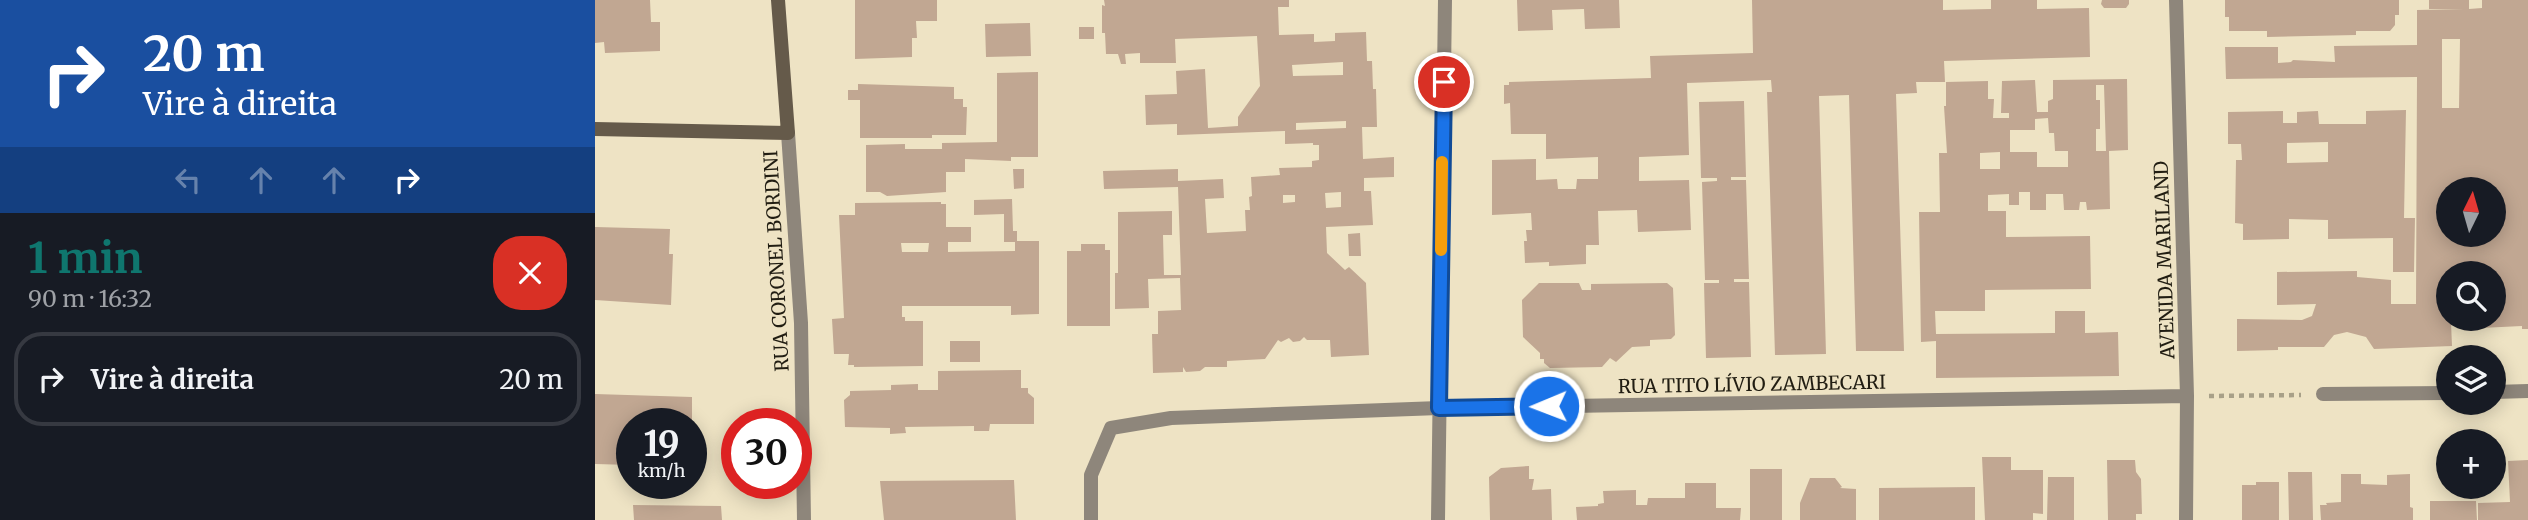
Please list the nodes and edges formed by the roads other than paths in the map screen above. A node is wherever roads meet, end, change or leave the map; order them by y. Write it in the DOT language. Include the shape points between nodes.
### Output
graph roads {
  1 [pos="778,0"];
  2 [pos="1445,0"];
  3 [pos="2176,0"];
  4 [pos="595,129"];
  5 [pos="788,133"];
  6 [pos="2528,391"];
  7 [pos="2506,392"];
  8 [pos="2436,393"];
  9 [pos="2323,394"];
  10 [pos="2187,396"];
  11 [pos="1439,408"];
  12 [pos="804,520"];
  13 [pos="1091,520"];
  14 [pos="1438,520"];
  15 [pos="2186,520"];
  1 -- 5 [label="main road, RUA CORONEL BORDINI"];
  2 -- 11 [label="street"];
  3 -- 10 [label="street, AVENIDA MARILAND"];
  4 -- 5 [label="main road"];
  5 -- 12 [label="street, RUA CORONEL BORDINI" via="801,323"];
  6 -- 7 [label="street"];
  8 -- 9 [label="street"];
  10 -- 11 [label="street, RUA TITO LÍVIO ZAMBECARI"];
  10 -- 15 [label="street, AVENIDA MARILAND"];
  11 -- 13 [label="street, RUA TITO LÍVIO ZAMBECARI" via="1171,418 1111,428 1091,475"];
  11 -- 14 [label="street"];
}
